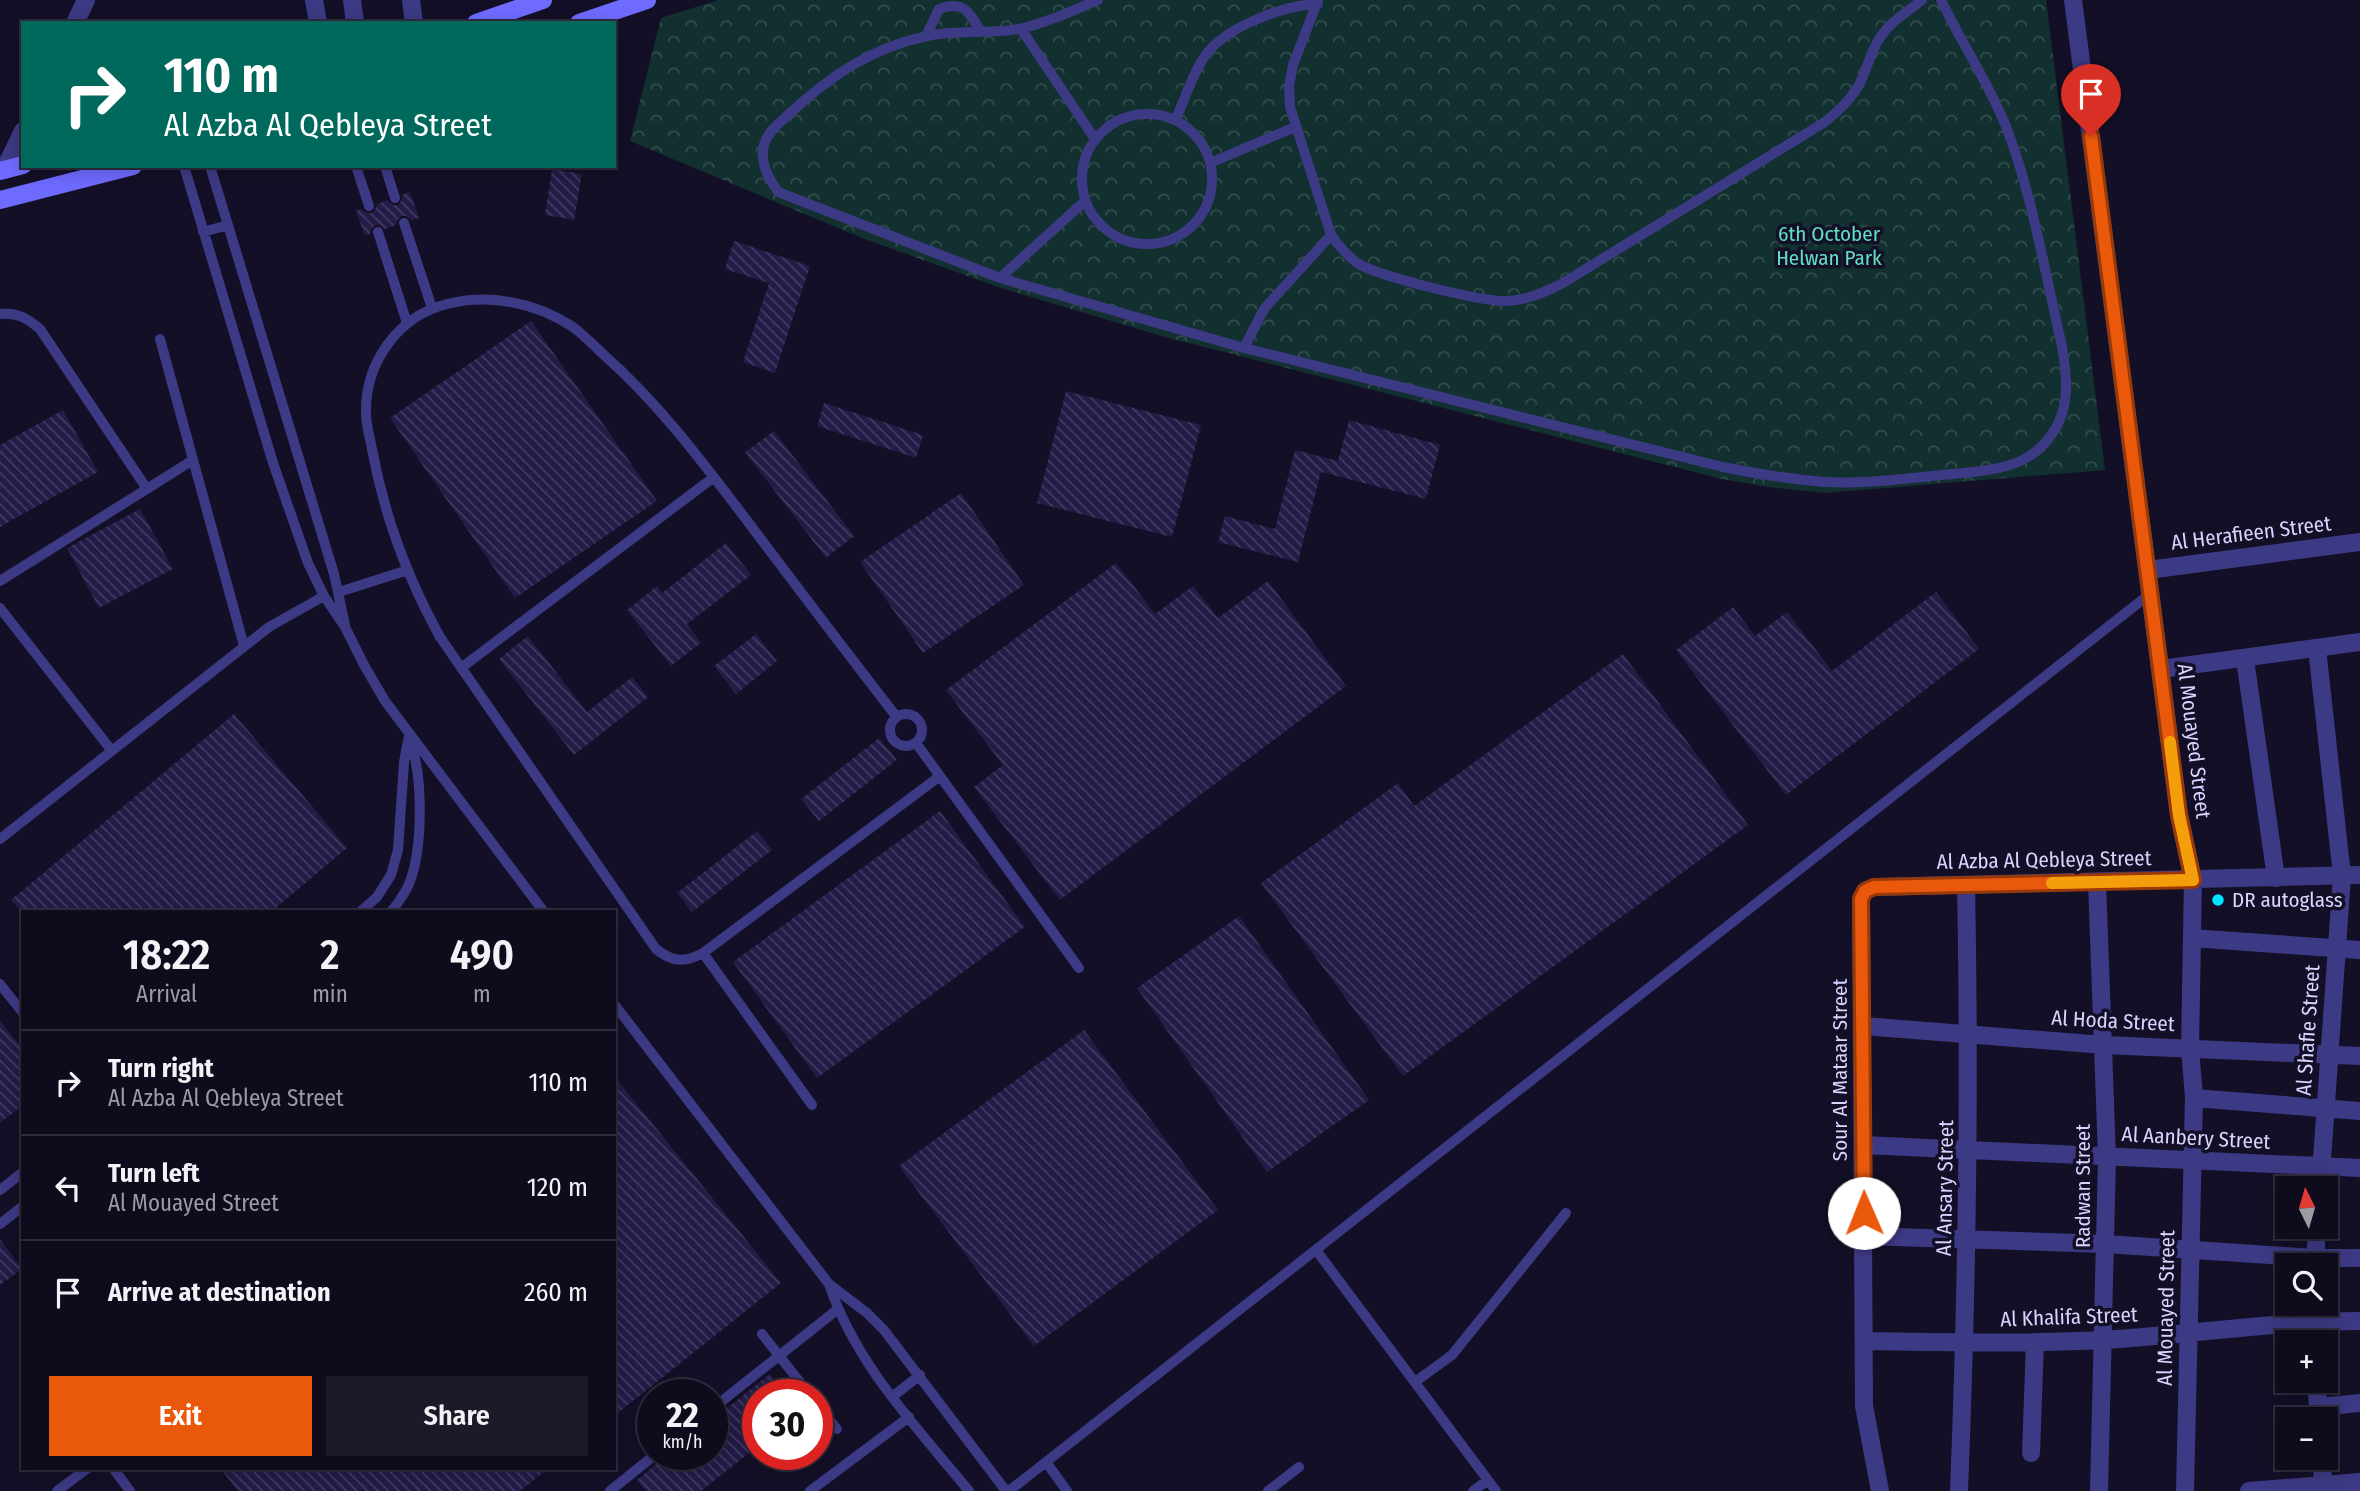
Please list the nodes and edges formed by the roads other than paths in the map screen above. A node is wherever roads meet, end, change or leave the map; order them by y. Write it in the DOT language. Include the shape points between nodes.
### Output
graph roads {
  1 [pos="86,0"];
  2 [pos="314,0"];
  3 [pos="352,0"];
  4 [pos="411,0"];
  5 [pos="543,0"];
  6 [pos="647,0"];
  7 [pos="1098,0"];
  8 [pos="1922,0"];
  9 [pos="1941,0"];
  10 [pos="2073,0"];
  11 [pos="1318,2"];
  12 [pos="76,21"];
  13 [pos="318,21"];
  14 [pos="355,21"];
  15 [pos="414,21"];
  16 [pos="482,21"];
  17 [pos="585,21"];
  18 [pos="1021,29"];
  19 [pos="980,30"];
  20 [pos="926,36"];
  21 [pos="1175,120"];
  22 [pos="1296,127"];
  23 [pos="21,135"];
  24 [pos="1095,139"];
  25 [pos="1210,163"];
  26 [pos="21,165"];
  27 [pos="125,168"];
  28 [pos="185,168"];
  29 [pos="211,168"];
  30 [pos="357,168"];
  31 [pos="386,168"];
  32 [pos="2,170"];
  33 [pos="395,198"];
  34 [pos="0,200"];
  35 [pos="1085,201"];
  36 [pos="369,206"];
  37 [pos="404,223"];
  38 [pos="228,225"];
  39 [pos="204,232"];
  40 [pos="377,232"];
  41 [pos="1331,236"];
  42 [pos="1000,278"];
  43 [pos="432,307"];
  44 [pos="0,314"];
  45 [pos="407,323"];
  46 [pos="160,339"];
  47 [pos="1244,348"];
  48 [pos="193,460"];
  49 [pos="714,477"];
  50 [pos="147,489"];
  51 [pos="2360,542"];
  52 [pos="408,570"];
  53 [pos="2148,570"];
  54 [pos="0,581"];
  55 [pos="339,592"];
  56 [pos="2151,593"];
  57 [pos="324,596"];
  58 [pos="0,608"];
  59 [pos="345,627"];
  60 [pos="2360,642"];
  61 [pos="244,646"];
  62 [pos="2317,649"];
  63 [pos="2245,659"];
  64 [pos="461,668"];
  65 [pos="2161,669"];
  66 [pos="895,716"];
  67 [pos="409,736"];
  68 [pos="916,743"];
  69 [pos="112,751"];
  70 [pos="940,776"];
  71 [pos="0,839"];
  72 [pos="2360,875"];
  73 [pos="2342,876"];
  74 [pos="2276,878"];
  75 [pos="2193,880"];
  76 [pos="2097,882"];
  77 [pos="1966,885"];
  78 [pos="1861,899"];
  79 [pos="362,910"];
  80 [pos="392,910"];
  81 [pos="542,910"];
  82 [pos="2192,938"];
  83 [pos="2336,948"];
  84 [pos="2360,950"];
  85 [pos="703,953"];
  86 [pos="1079,968"];
  87 [pos="0,984"];
  88 [pos="616,1007"];
  89 [pos="21,1010"];
  90 [pos="1863,1026"];
  91 [pos="1969,1035"];
  92 [pos="2104,1045"];
  93 [pos="2190,1048"];
  94 [pos="2329,1056"];
  95 [pos="2360,1056"];
  96 [pos="2194,1098"];
  97 [pos="811,1105"];
  98 [pos="2325,1108"];
  99 [pos="2360,1111"];
  100 [pos="1863,1145"];
  101 [pos="1968,1150"];
  102 [pos="2107,1157"];
  103 [pos="2193,1161"];
  104 [pos="2321,1168"];
  105 [pos="2360,1168"];
  106 [pos="21,1173"];
  107 [pos="2321,1176"];
  108 [pos="0,1189"];
  109 [pos="21,1208"];
  110 [pos="1566,1213"];
  111 [pos="0,1224"];
  112 [pos="1864,1236"];
  113 [pos="1967,1240"];
  114 [pos="2106,1244"];
  115 [pos="1316,1250"];
  116 [pos="2190,1250"];
  117 [pos="2275,1258"];
  118 [pos="2360,1258"];
  119 [pos="2338,1260"];
  120 [pos="829,1284"];
  121 [pos="838,1309"];
  122 [pos="2289,1316"];
  123 [pos="2333,1316"];
  124 [pos="2360,1321"];
  125 [pos="762,1334"];
  126 [pos="2188,1334"];
  127 [pos="2104,1340"];
  128 [pos="1864,1341"];
  129 [pos="2035,1342"];
  130 [pos="1965,1343"];
  131 [pos="779,1356"];
  132 [pos="920,1375"];
  133 [pos="797,1379"];
  134 [pos="1415,1382"];
  135 [pos="728,1396"];
  136 [pos="892,1397"];
  137 [pos="2360,1403"];
  138 [pos="2338,1408"];
  139 [pos="909,1417"];
  140 [pos="833,1425"];
  141 [pos="836,1429"];
  142 [pos="2031,1453"];
  143 [pos="1046,1462"];
  144 [pos="1299,1467"];
  145 [pos="637,1469"];
  146 [pos="85,1470"];
  147 [pos="114,1470"];
  148 [pos="2322,1470"];
  149 [pos="1488,1480"];
  150 [pos="2360,1482"];
  151 [pos="2324,1488"];
  152 [pos="57,1491"];
  153 [pos="130,1491"];
  154 [pos="610,1491"];
  155 [pos="810,1491"];
  156 [pos="969,1491"];
  157 [pos="1008,1491"];
  158 [pos="1068,1491"];
  159 [pos="1268,1491"];
  160 [pos="1473,1491"];
  161 [pos="1496,1491"];
  162 [pos="1880,1491"];
  163 [pos="1959,1491"];
  164 [pos="2099,1491"];
  165 [pos="2185,1491"];
  166 [pos="2249,1491"];
  1 -- 12 [label="street"];
  2 -- 13 [label="street"];
  3 -- 14 [label="street"];
  4 -- 15 [label="street"];
  5 -- 16 [label="main road"];
  6 -- 17 [label="main road"];
  7 -- 18 [label="lane"];
  8 -- 41 [label="lane" via="1881,35 1860,83 1825,122 1536,296 1507,301 1477,299 1377,272 1343,252"];
  9 -- 47 [label="lane" via="1988,84 2019,162 2062,346 2067,376 2065,407 2052,435 2030,456 2003,469 1878,482 1774,477"];
  10 -- 53 [label="street, Al Mouayed Street"];
  11 -- 21 [label="lane" via="1284,9 1216,44 1204,57"];
  11 -- 22 [label="lane" via="1289,86"];
  18 -- 19 [label="lane"];
  18 -- 24 [label="lane"];
  19 -- 20 [label="lane"];
  19 -- 20 [label="lane" via="964,7 951,4 939,9"];
  20 -- 42 [label="lane" via="850,65 816,88 770,131 762,152 765,174 778,192"];
  21 -- 24 [label="lane" via="1141,114 1123,118"];
  21 -- 25 [label="lane" via="1203,145"];
  22 -- 25 [label="lane"];
  22 -- 41 [label="lane"];
  23 -- 32 [label="street"];
  24 -- 35 [label="lane" via="1082,169"];
  25 -- 35 [label="lane" via="1212,183 1199,219 1166,242 1126,242 1094,219"];
  26 -- 32 [label="main road"];
  27 -- 34 [label="main road"];
  28 -- 39 [label="lane"];
  29 -- 38 [label="lane"];
  30 -- 36 [label="lane"];
  31 -- 33 [label="lane"];
  35 -- 42 [label="lane"];
  37 -- 43 [label="lane"];
  38 -- 39 [label="lane"];
  38 -- 55 [label="lane"];
  39 -- 57 [label="lane" via="274,463"];
  40 -- 45 [label="lane"];
  41 -- 47 [label="lane" via="1265,309"];
  42 -- 47 [label="lane"];
  43 -- 45 [label="lane"];
  43 -- 49 [label="lane" via="469,298 531,306 555,316 626,374"];
  44 -- 50 [label="lane" via="27,318 40,329"];
  45 -- 52 [label="lane" via="384,348 369,378 366,414 389,519"];
  46 -- 48 [label="lane"];
  48 -- 50 [label="lane"];
  48 -- 61 [label="lane"];
  49 -- 64 [label="lane"];
  49 -- 66 [label="lane"];
  50 -- 54 [label="lane"];
  51 -- 53 [label="street, Al Herafieen Street"];
  52 -- 55 [label="lane"];
  52 -- 64 [label="lane" via="434,626"];
  53 -- 56 [label="street, Al Mouayed Street"];
  55 -- 59 [label="lane"];
  56 -- 65 [label="street, Al Mouayed Street"];
  56 -- 115 [label="lane"];
  57 -- 59 [label="lane"];
  57 -- 61 [label="lane"];
  58 -- 69 [label="lane"];
  59 -- 67 [label="lane" via="363,665"];
  60 -- 62 [label="street"];
  61 -- 69 [label="lane"];
  62 -- 63 [label="street"];
  62 -- 73 [label="street, Al Shafie Street"];
  63 -- 65 [label="street"];
  63 -- 74 [label="street"];
  64 -- 85 [label="lane" via="656,949 679,961"];
  65 -- 75 [label="street, Al Mouayed Street" via="2179,815"];
  66 -- 68 [label="lane" via="889,729 895,743"];
  66 -- 68 [label="lane" via="910,713 917,717 922,730"];
  67 -- 79 [label="lane" via="398,850 391,875"];
  67 -- 80 [label="lane" via="419,789 416,856 409,885"];
  67 -- 81 [label="lane"];
  68 -- 70 [label="lane"];
  69 -- 71 [label="lane"];
  70 -- 85 [label="lane"];
  70 -- 86 [label="lane"];
  72 -- 73 [label="street, Al Azba Al Qebleya Street"];
  73 -- 74 [label="street, Al Azba Al Qebleya Street"];
  73 -- 83 [label="street, Al Shafie Street"];
  74 -- 75 [label="street, Al Azba Al Qebleya Street"];
  75 -- 76 [label="street, Al Azba Al Qebleya Street"];
  75 -- 82 [label="street, Al Mouayed Street"];
  76 -- 77 [label="street, Al Azba Al Qebleya Street"];
  76 -- 92 [label="street, Radwan Street"];
  77 -- 78 [label="street, Al Azba Al Qebleya Street" via="1874,887"];
  77 -- 91 [label="street, Al Ansary Street"];
  78 -- 90 [label="street, Sour Al Mataar Street"];
  82 -- 83 [label="street"];
  82 -- 93 [label="street, Al Mouayed Street"];
  83 -- 84 [label="street"];
  83 -- 94 [label="street, Al Shafie Street"];
  85 -- 97 [label="lane"];
  87 -- 89 [label="lane"];
  88 -- 120 [label="lane"];
  90 -- 91 [label="street, Al Hoda Street"];
  90 -- 100 [label="street, Sour Al Mataar Street"];
  91 -- 92 [label="street, Al Hoda Street"];
  91 -- 101 [label="street, Al Ansary Street"];
  92 -- 93 [label="street, Al Hoda Street"];
  92 -- 102 [label="street, Radwan Street"];
  93 -- 94 [label="street, Al Hoda Street"];
  93 -- 96 [label="street, Al Mouayed Street"];
  94 -- 95 [label="street, Al Hoda Street"];
  94 -- 98 [label="street, Al Shafie Street"];
  96 -- 98 [label="street"];
  96 -- 103 [label="street, Al Mouayed Street"];
  98 -- 99 [label="street"];
  98 -- 104 [label="street, Al Shafie Street"];
  100 -- 101 [label="street, Al Aanbery Street"];
  100 -- 112 [label="street, Sour Al Mataar Street"];
  101 -- 102 [label="street, Al Aanbery Street"];
  101 -- 113 [label="street, Al Ansary Street"];
  102 -- 103 [label="street, Al Aanbery Street"];
  102 -- 114 [label="street, Radwan Street"];
  103 -- 104 [label="street, Al Aanbery Street"];
  103 -- 116 [label="street, Al Mouayed Street"];
  104 -- 105 [label="street, Al Aanbery Street"];
  104 -- 107 [label="street, Al Shafie Street"];
  106 -- 108 [label="lane"];
  109 -- 111 [label="lane"];
  110 -- 134 [label="lane" via="1452,1355"];
  112 -- 113 [label="street"];
  112 -- 128 [label="street, Sour Al Mataar Street"];
  113 -- 114 [label="street"];
  113 -- 130 [label="street, Al Ansary Street"];
  114 -- 116 [label="street"];
  114 -- 127 [label="street, Radwan Street"];
  115 -- 134 [label="lane"];
  115 -- 143 [label="lane"];
  116 -- 117 [label="street"];
  116 -- 126 [label="street, Al Mouayed Street"];
  118 -- 119 [label="street"];
  120 -- 121 [label="lane"];
  120 -- 132 [label="lane" via="876,1321"];
  121 -- 131 [label="lane"];
  121 -- 136 [label="lane" via="857,1348"];
  122 -- 126 [label="street, Al Khalifa Street"];
  123 -- 124 [label="street, Al Khalifa Street"];
  125 -- 131 [label="lane"];
  126 -- 127 [label="street, Al Khalifa Street"];
  126 -- 165 [label="street, Al Mouayed Street"];
  127 -- 129 [label="street, Al Khalifa Street"];
  127 -- 164 [label="street, Radwan Street"];
  128 -- 130 [label="street, Al Khalifa Street"];
  128 -- 162 [label="street, Sour Al Mataar Street" via="1865,1423"];
  129 -- 130 [label="street, Al Khalifa Street"];
  129 -- 142 [label="street"];
  130 -- 163 [label="street, Al Ansary Street"];
  131 -- 133 [label="lane"];
  131 -- 135 [label="lane"];
  132 -- 136 [label="lane"];
  132 -- 157 [label="lane"];
  134 -- 149 [label="lane"];
  136 -- 139 [label="lane"];
  137 -- 138 [label="street"];
  139 -- 155 [label="lane"];
  139 -- 156 [label="lane"];
  140 -- 141 [label="lane"];
  143 -- 157 [label="lane"];
  143 -- 158 [label="lane"];
  144 -- 159 [label="lane"];
  145 -- 154 [label="lane"];
  146 -- 152 [label="lane"];
  147 -- 153 [label="lane"];
  148 -- 151 [label="street"];
  149 -- 160 [label="lane"];
  149 -- 161 [label="lane"];
  150 -- 151 [label="street"];
  151 -- 166 [label="street"];
}
